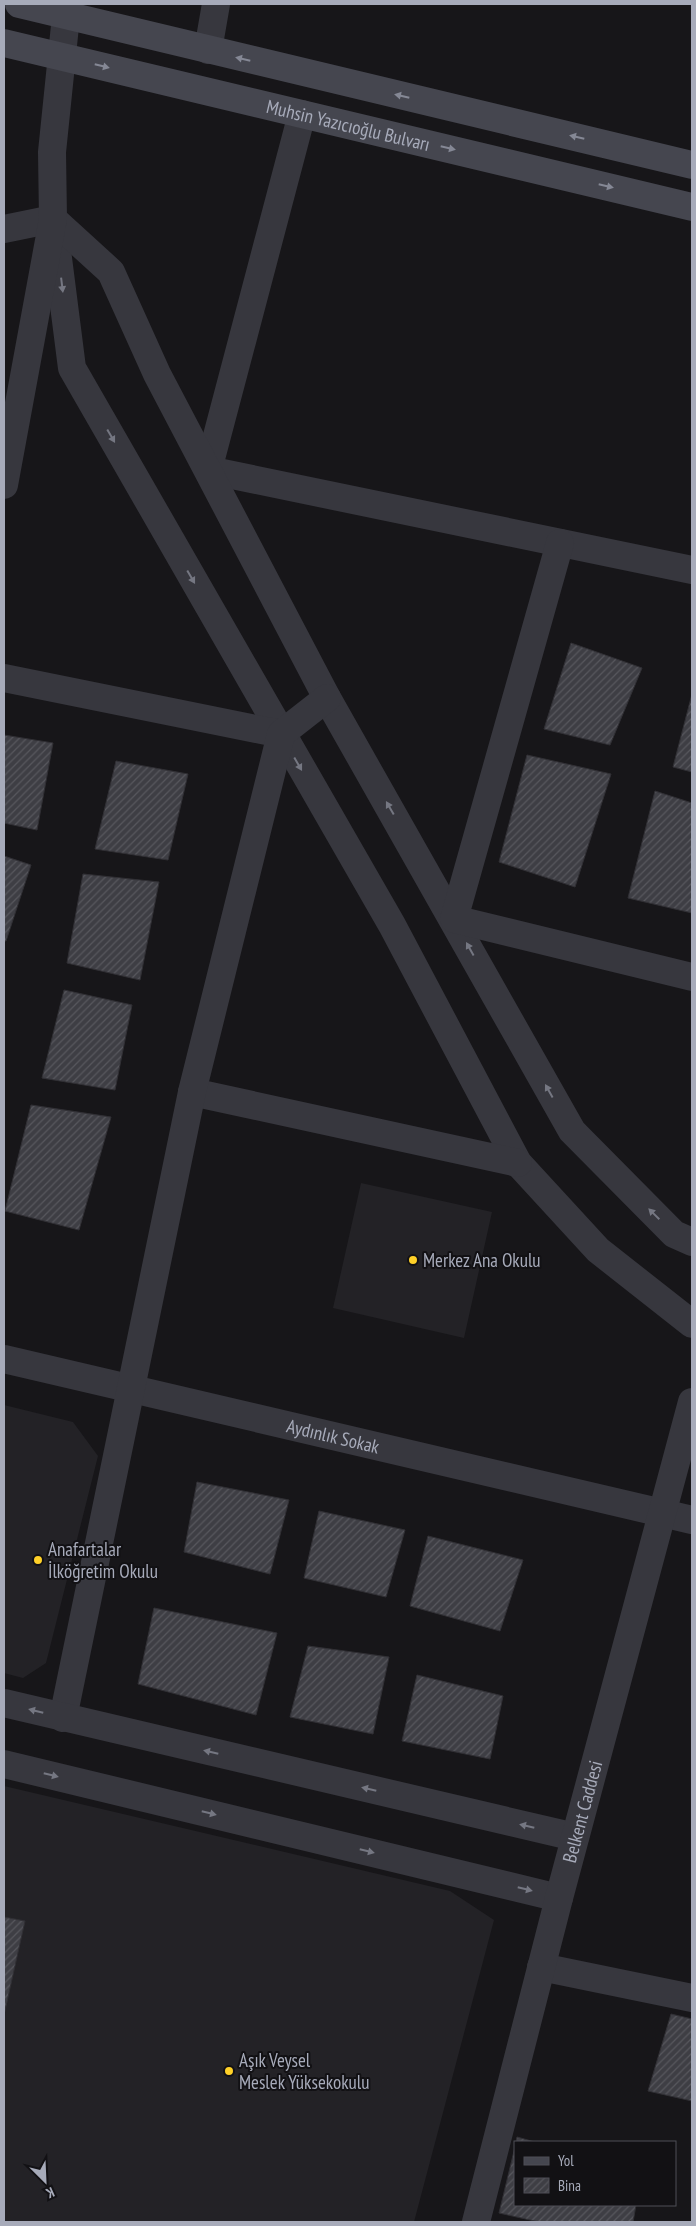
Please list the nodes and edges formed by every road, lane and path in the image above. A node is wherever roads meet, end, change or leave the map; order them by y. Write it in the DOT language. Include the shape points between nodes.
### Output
graph roads {
  1 [pos="19,4"];
  2 [pos="216,4"];
  3 [pos="66,16"];
  4 [pos="4,43"];
  5 [pos="208,50"];
  6 [pos="61,56"];
  7 [pos="302,114"];
  8 [pos="692,165"];
  9 [pos="692,207"];
  10 [pos="53,219"];
  11 [pos="4,228"];
  12 [pos="208,470"];
  13 [pos="4,485"];
  14 [pos="560,543"];
  15 [pos="692,570"];
  16 [pos="4,678"];
  17 [pos="327,698"];
  18 [pos="280,734"];
  19 [pos="454,919"];
  20 [pos="692,977"];
  21 [pos="192,1092"];
  22 [pos="518,1163"];
  23 [pos="692,1242"];
  24 [pos="692,1324"];
  25 [pos="4,1359"];
  26 [pos="132,1389"];
  27 [pos="692,1402"];
  28 [pos="661,1513"];
  29 [pos="692,1520"];
  30 [pos="4,1703"];
  31 [pos="63,1718"];
  32 [pos="4,1764"];
  33 [pos="575,1837"];
  34 [pos="559,1898"];
  35 [pos="541,1967"];
  36 [pos="692,1998"];
  37 [pos="476,2222"];
  1 -- 3 [label="main road"];
  2 -- 5 [label="street"];
  3 -- 5 [label="main road"];
  3 -- 6 [label="street"];
  4 -- 6 [label="main road, Muhsin Yazıcıoğlu Bulvarı"];
  8 -- 5 [label="main road, one-way"];
  6 -- 7 [label="main road, Muhsin Yazıcıoğlu Bulvarı, one-way"];
  6 -- 10 [label="street" via="52,152"];
  7 -- 9 [label="main road, Muhsin Yazıcıoğlu Bulvarı, one-way"];
  7 -- 12 [label="street"];
  10 -- 11 [label="street"];
  10 -- 12 [label="street" via="111,272 157,374"];
  10 -- 13 [label="street"];
  10 -- 18 [label="street, one-way" via="72,368"];
  12 -- 14 [label="street"];
  12 -- 17 [label="street"];
  14 -- 15 [label="street"];
  14 -- 19 [label="street"];
  16 -- 18 [label="street"];
  17 -- 18 [label="street"];
  19 -- 17 [label="street, one-way"];
  18 -- 21 [label="street"];
  18 -- 22 [label="street, one-way" via="392,925"];
  19 -- 20 [label="street"];
  23 -- 19 [label="street, one-way" via="674,1234 572,1131"];
  21 -- 22 [label="street"];
  21 -- 26 [label="street"];
  22 -- 24 [label="street" via="598,1250"];
  25 -- 26 [label="street, Aydınlık Sokak"];
  26 -- 28 [label="street, Aydınlık Sokak"];
  26 -- 31 [label="street"];
  27 -- 28 [label="street, Belkent Caddesi"];
  28 -- 29 [label="street, Aydınlık Sokak"];
  28 -- 33 [label="street, Belkent Caddesi"];
  31 -- 30 [label="street, one-way"];
  33 -- 31 [label="street, one-way"];
  32 -- 34 [label="street, one-way"];
  33 -- 34 [label="street, Belkent Caddesi"];
  34 -- 35 [label="street, Belkent Caddesi"];
  35 -- 36 [label="street"];
  35 -- 37 [label="street, Belkent Caddesi"];
}
